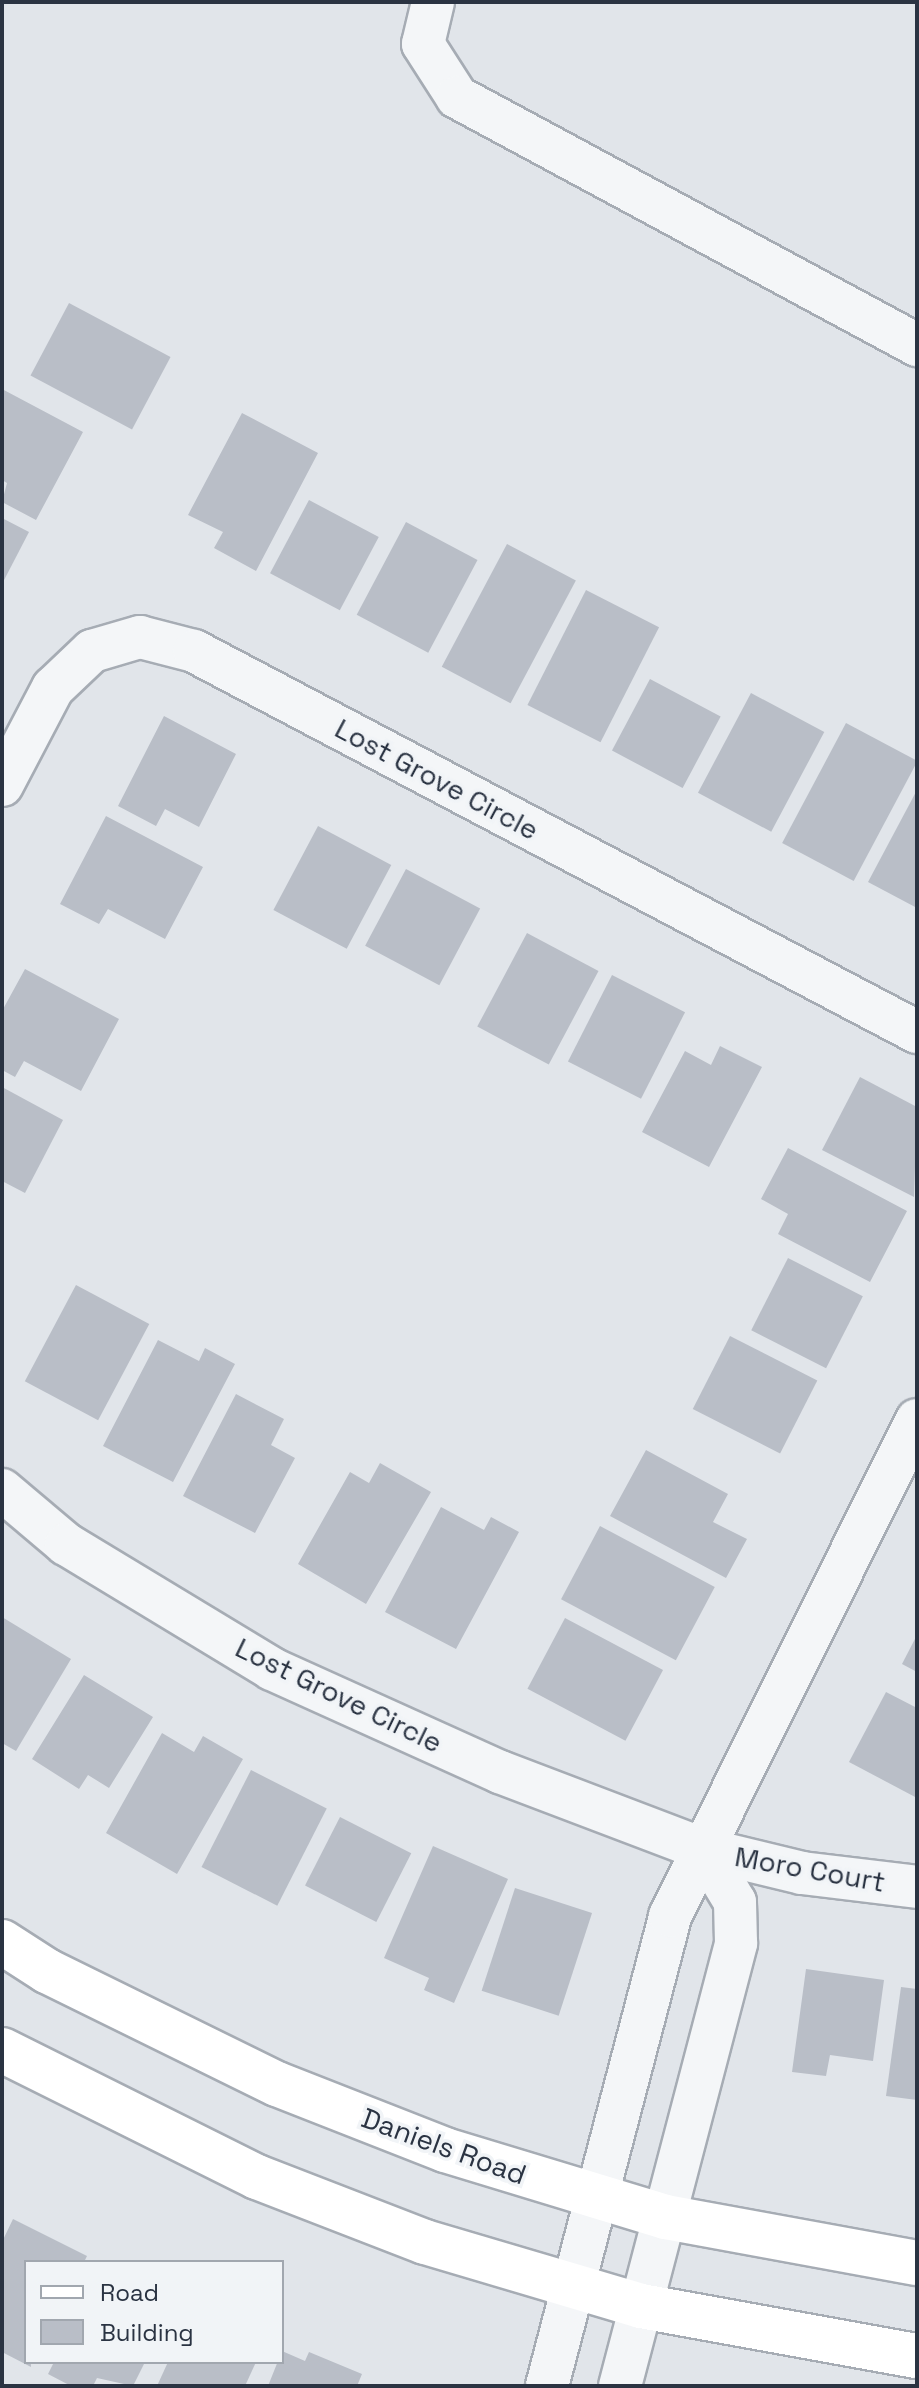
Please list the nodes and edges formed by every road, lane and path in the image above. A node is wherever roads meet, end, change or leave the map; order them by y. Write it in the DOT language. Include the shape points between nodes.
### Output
graph roads {
  1 [pos="433,2"];
  2 [pos="917,345"];
  3 [pos="2,785"];
  4 [pos="917,1032"];
  5 [pos="917,1420"];
  6 [pos="2,1490"];
  7 [pos="703,1849"];
  8 [pos="917,1887"];
  9 [pos="2,1942"];
  10 [pos="2,2050"];
  11 [pos="597,2199"];
  12 [pos="666,2217"];
  13 [pos="917,2263"];
  14 [pos="573,2290"];
  15 [pos="641,2306"];
  16 [pos="917,2356"];
  17 [pos="547,2386"];
  18 [pos="620,2386"];
  1 -- 2 [label="street" via="423,44 457,97"];
  3 -- 4 [label="street, Lost Grove Circle" via="53,688 92,651 140,637 194,651"];
  5 -- 7 [label="street"];
  6 -- 7 [label="street, Lost Grove Circle" via="66,1544 272,1669 500,1772"];
  7 -- 8 [label="street, Moro Court" via="802,1873"];
  7 -- 11 [label="street" via="670,1916"];
  7 -- 12 [label="street" via="735,1902 736,1943"];
  9 -- 11 [label="main road, Daniels Road" via="47,1971 277,2084 445,2150"];
  10 -- 14 [label="main road" via="257,2177"];
  11 -- 12 [label="main road, Daniels Road"];
  11 -- 14 [label="street"];
  12 -- 13 [label="main road, Daniels Road"];
  12 -- 15 [label="street"];
  14 -- 15 [label="main road"];
  14 -- 17 [label="street"];
  15 -- 16 [label="main road"];
  15 -- 18 [label="street"];
}
